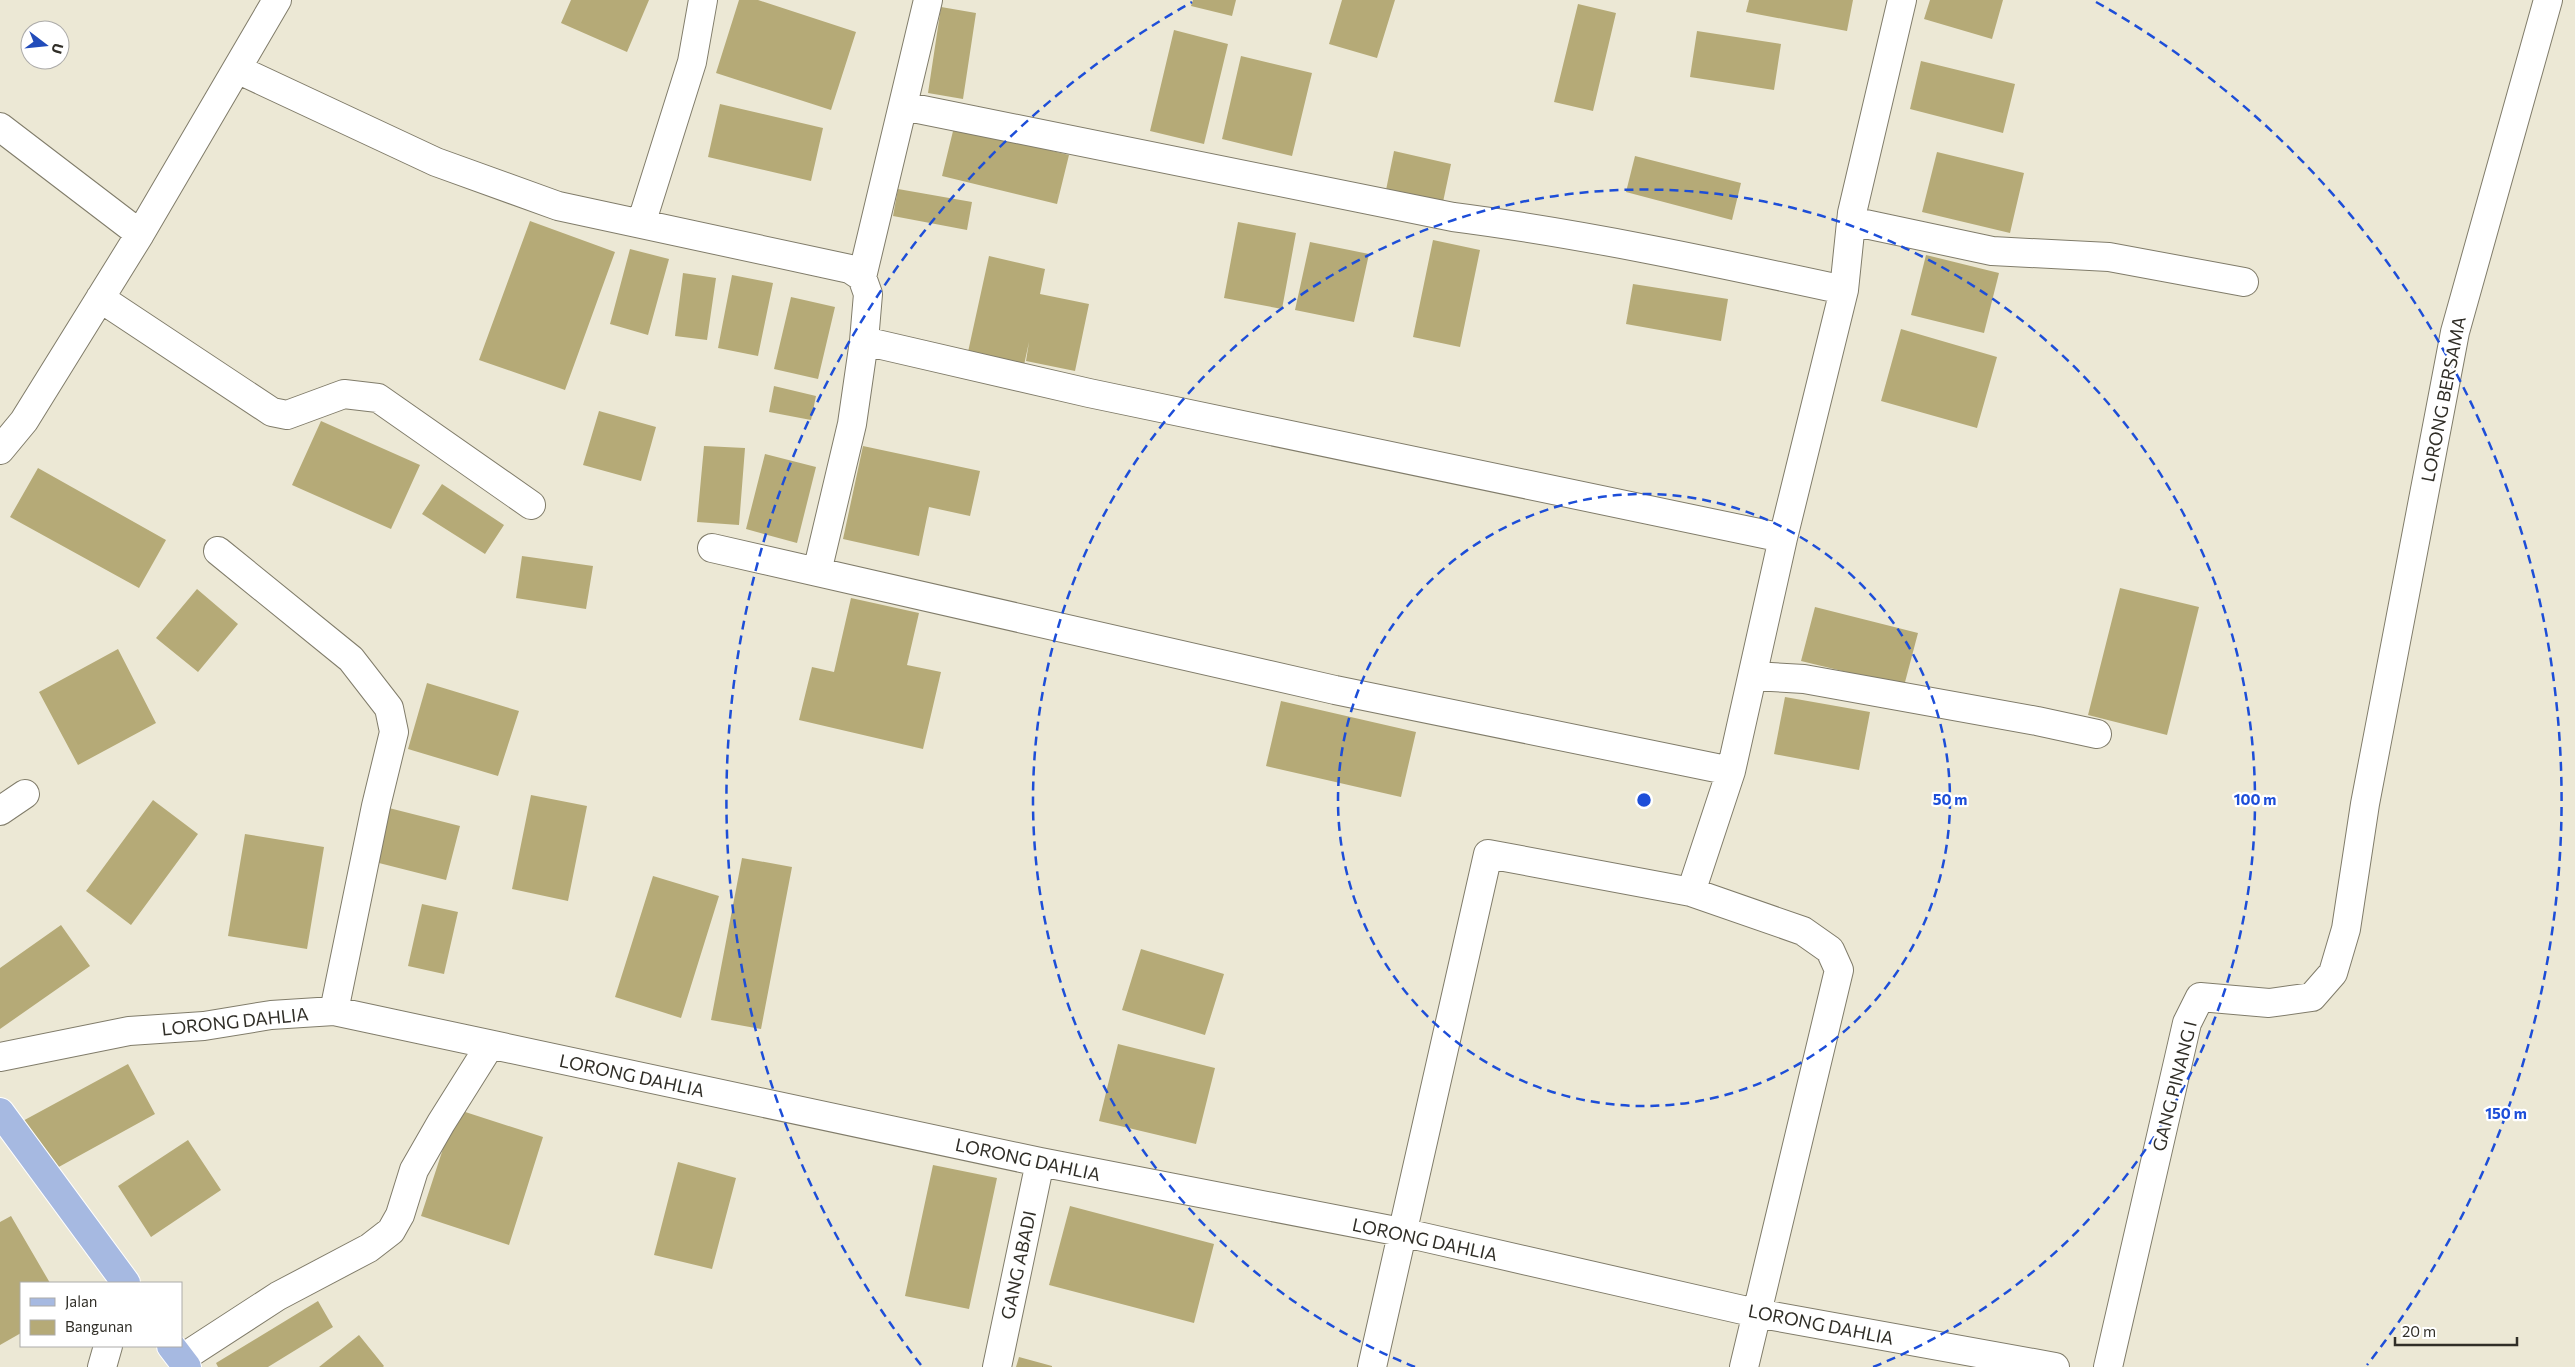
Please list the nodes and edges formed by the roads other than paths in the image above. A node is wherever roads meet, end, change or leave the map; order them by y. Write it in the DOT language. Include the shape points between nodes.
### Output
graph roads {
  1 [pos="277,0"];
  2 [pos="703,0"];
  3 [pos="928,0"];
  4 [pos="1902,0"];
  5 [pos="2548,0"];
  6 [pos="236,69"];
  7 [pos="903,106"];
  8 [pos="0,126"];
  9 [pos="1851,221"];
  10 [pos="640,224"];
  11 [pos="140,234"];
  12 [pos="862,277"];
  13 [pos="2244,282"];
  14 [pos="1844,290"];
  15 [pos="100,298"];
  16 [pos="864,341"];
  17 [pos="0,450"];
  18 [pos="531,505"];
  19 [pos="1783,538"];
  20 [pos="712,548"];
  21 [pos="218,551"];
  22 [pos="817,572"];
  23 [pos="1753,676"];
  24 [pos="2097,734"];
  25 [pos="1731,771"];
  26 [pos="24,794"];
  27 [pos="2365,804"];
  28 [pos="0,811"];
  29 [pos="1691,892"];
  30 [pos="334,1011"];
  31 [pos="490,1045"];
  32 [pos="0,1056"];
  33 [pos="0,1112"];
  34 [pos="1040,1162"];
  35 [pos="1401,1232"];
  36 [pos="124,1282"];
  37 [pos="1756,1313"];
  38 [pos="108,1347"];
  39 [pos="180,1357"];
  40 [pos="102,1367"];
  41 [pos="997,1367"];
  42 [pos="1372,1367"];
  43 [pos="1744,1367"];
  44 [pos="2055,1367"];
  45 [pos="2108,1367"];
  1 -- 6 [label="street"];
  2 -- 10 [label="street" via="692,62"];
  3 -- 7 [label="street"];
  4 -- 9 [label="street"];
  5 -- 27 [label="street, LORONG BERSAMA" via="2454,332"];
  6 -- 10 [label="street" via="436,162 558,206"];
  6 -- 11 [label="street"];
  7 -- 12 [label="street"];
  7 -- 14 [label="street" via="1453,216 1638,246"];
  8 -- 11 [label="street"];
  9 -- 13 [label="street" via="1992,251 2109,257"];
  9 -- 14 [label="street"];
  10 -- 12 [label="street" via="850,270"];
  11 -- 15 [label="street"];
  12 -- 16 [label="street" via="868,294"];
  14 -- 19 [label="street"];
  15 -- 17 [label="street" via="24,421"];
  15 -- 18 [label="street" via="272,412 287,415 344,394 378,398"];
  16 -- 19 [label="street" via="1089,392"];
  16 -- 22 [label="street" via="852,424"];
  19 -- 23 [label="street"];
  20 -- 22 [label="street"];
  21 -- 30 [label="street" via="351,659 389,708 394,732"];
  22 -- 25 [label="street" via="1335,690"];
  23 -- 24 [label="street" via="1804,680"];
  23 -- 25 [label="street"];
  25 -- 29 [label="street"];
  26 -- 28 [label="street"];
  27 -- 45 [label="street, GANG PINANG I" via="2346,929 2333,973 2312,997 2269,1003 2200,997 2187,1023"];
  29 -- 35 [label="street" via="1488,854"];
  29 -- 37 [label="street" via="1802,931 1830,950 1838,970"];
  30 -- 31 [label="street, LORONG DAHLIA"];
  30 -- 32 [label="street, LORONG DAHLIA" via="270,1014 204,1026 129,1031"];
  31 -- 34 [label="street, LORONG DAHLIA"];
  31 -- 39 [label="street" via="414,1170 400,1216 391,1231 369,1248 278,1296"];
  33 -- 36 [label="main road"];
  34 -- 35 [label="street, LORONG DAHLIA"];
  34 -- 41 [label="street, GANG ABADI"];
  35 -- 37 [label="street, LORONG DAHLIA"];
  35 -- 42 [label="street"];
  37 -- 43 [label="street"];
  37 -- 44 [label="street, LORONG DAHLIA"];
  38 -- 40 [label="street"];
}
